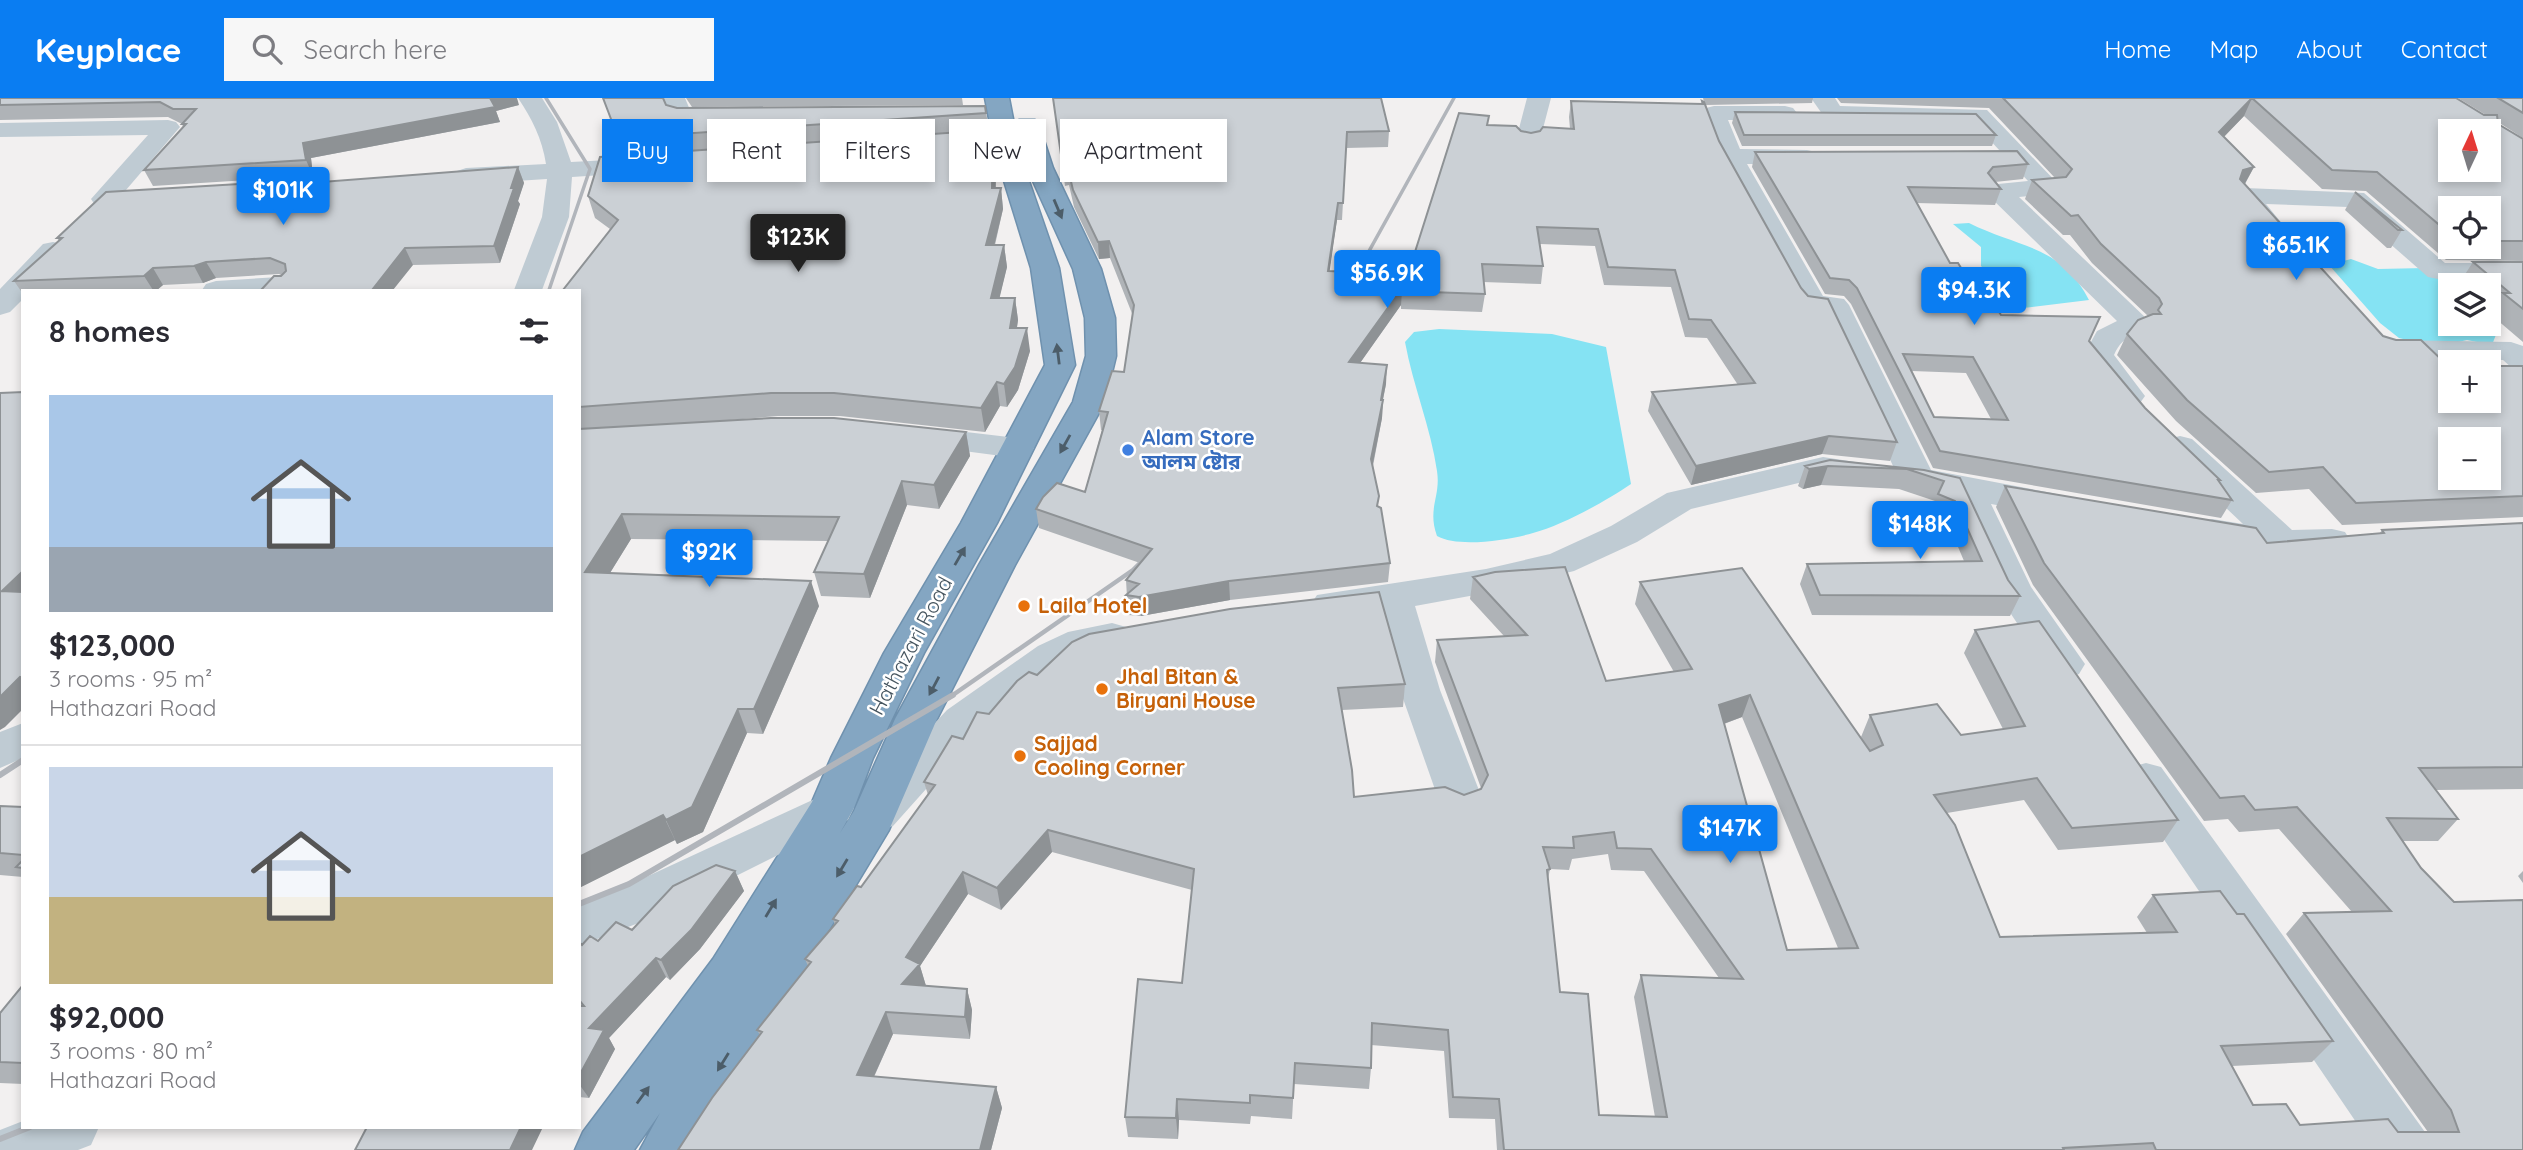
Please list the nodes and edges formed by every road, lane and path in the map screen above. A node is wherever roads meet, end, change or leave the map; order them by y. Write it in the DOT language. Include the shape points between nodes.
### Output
graph roads {
  1 [pos="530,98"];
  2 [pos="673,98"];
  3 [pos="1539,98"];
  4 [pos="1828,106"];
  5 [pos="752,117"];
  6 [pos="996,118"];
  7 [pos="0,130"];
  8 [pos="1528,140"];
  9 [pos="1730,156"];
  10 [pos="1826,157"];
  11 [pos="602,168"];
  12 [pos="562,171"];
  13 [pos="444,177"];
  14 [pos="172,194"];
  15 [pos="85,217"];
  16 [pos="2291,247"];
  17 [pos="2523,271"];
  18 [pos="232,289"];
  19 [pos="277,289"];
  20 [pos="528,289"];
  21 [pos="21,306"];
  22 [pos="0,307"];
  23 [pos="2365,329"];
  24 [pos="2523,361"];
  25 [pos="889,433"];
  26 [pos="1017,448"];
  27 [pos="1917,477"];
  28 [pos="1967,489"];
  29 [pos="2077,508"];
  30 [pos="2187,526"];
  31 [pos="2363,539"];
  32 [pos="2283,542"];
  33 [pos="1394,597"];
  34 [pos="1290,609"];
  35 [pos="1140,631"];
  36 [pos="2086,693"];
  37 [pos="21,739"];
  38 [pos="2126,750"];
  39 [pos="0,752"];
  40 [pos="1460,798"];
  41 [pos="852,813"];
  42 [pos="581,925"];
  43 [pos="67,1129"];
  44 [pos="15,1150"];
  45 [pos="602,1150"];
  46 [pos="667,1150"];
  47 [pos="2406,1150"];
  1 -- 12 [label="street" via="555,138"];
  2 -- 5 [label="street" via="682,117"];
  3 -- 8 [label="street"];
  4 -- 9 [label="street" via="1714,113"];
  4 -- 32 [label="street" via="1979,115 2002,156 2049,188 1997,190 2132,319 2134,325 2114,330 2105,338 2098,356 2125,392"];
  26 -- 6 [label="highway, Hathazari Road, one-way" via="1060,365 1045,268"];
  6 -- 41 [label="highway, Hathazari Road, one-way" via="1040,168 1087,269 1100,318 1101,356 1089,402 916,719"];
  7 -- 15 [label="street" via="168,127"];
  9 -- 10 [label="street"];
  9 -- 27 [label="street" via="1813,304 1834,305"];
  11 -- 12 [label="street"];
  12 -- 13 [label="street"];
  12 -- 20 [label="street" via="550,244"];
  14 -- 15 [label="street"];
  15 -- 22 [label="street"];
  16 -- 17 [label="street" via="2245,196 2355,199 2438,271"];
  18 -- 19 [label="street" via="279,286"];
  21 -- 22 [label="street"];
  23 -- 24 [label="street" via="2383,349 2511,351"];
  25 -- 26 [label="street"];
  41 -- 26 [label="highway, Hathazari Road, one-way" via="852,758"];
  27 -- 28 [label="street"];
  27 -- 33 [label="street" via="1823,467 1679,501 1624,534 1560,563"];
  28 -- 29 [label="street"];
  28 -- 36 [label="street" via="2014,590"];
  30 -- 32 [label="street"];
  31 -- 32 [label="street"];
  33 -- 34 [label="street"];
  33 -- 40 [label="street" via="1420,690"];
  35 -- 41 [label="street" via="1082,642 1052,656 962,721"];
  37 -- 39 [label="street"];
  38 -- 47 [label="street"];
  41 -- 42 [label="street"];
  45 -- 41 [label="highway, Hathazari Road, one-way"];
  41 -- 46 [label="highway, Hathazari Road, one-way"];
  43 -- 44 [label="street"];
}
